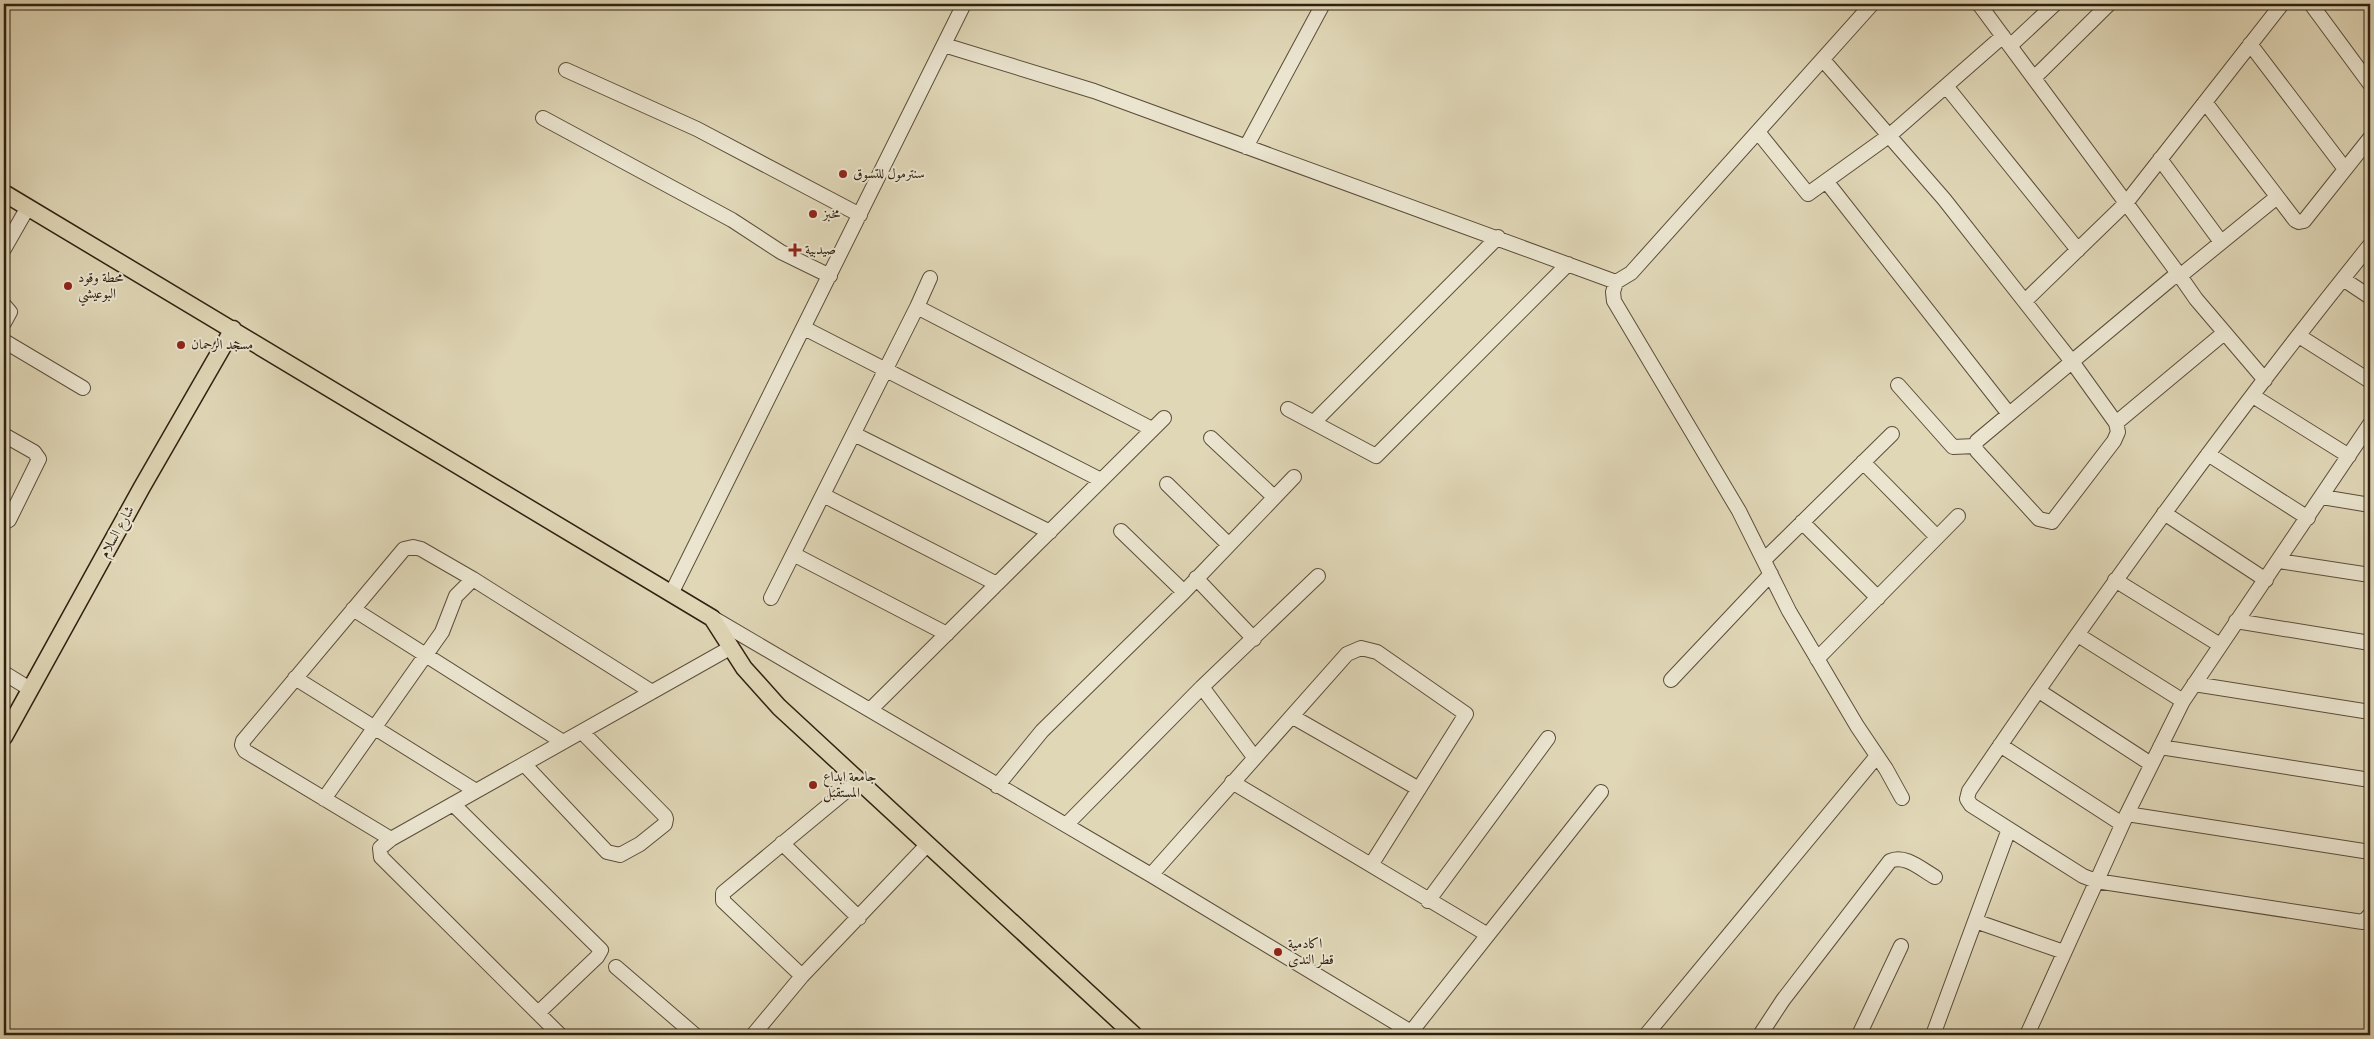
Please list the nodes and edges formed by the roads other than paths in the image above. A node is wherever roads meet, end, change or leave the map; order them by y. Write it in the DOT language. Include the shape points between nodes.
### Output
graph roads {
  1 [pos="964,4"];
  2 [pos="1323,4"];
  3 [pos="1872,4"];
  4 [pos="1979,4"];
  5 [pos="2055,4"];
  6 [pos="2109,4"];
  7 [pos="2282,4"];
  8 [pos="2311,4"];
  9 [pos="2007,41"];
  10 [pos="944,44"];
  11 [pos="2250,44"];
  12 [pos="1824,60"];
  13 [pos="566,70"];
  14 [pos="2034,78"];
  15 [pos="2370,84"];
  16 [pos="1946,86"];
  17 [pos="2205,102"];
  18 [pos="543,118"];
  19 [pos="1758,132"];
  20 [pos="1890,135"];
  21 [pos="2370,138"];
  22 [pos="1246,147"];
  23 [pos="2160,159"];
  24 [pos="2345,169"];
  25 [pos="1826,181"];
  26 [pos="4,193"];
  27 [pos="2277,196"];
  28 [pos="2126,203"];
  29 [pos="28,206"];
  30 [pos="860,215"];
  31 [pos="1498,237"];
  32 [pos="2221,242"];
  33 [pos="2370,245"];
  34 [pos="4,249"];
  35 [pos="2078,250"];
  36 [pos="1568,264"];
  37 [pos="830,276"];
  38 [pos="2180,276"];
  39 [pos="930,278"];
  40 [pos="2343,279"];
  41 [pos="1616,282"];
  42 [pos="2370,297"];
  43 [pos="2025,301"];
  44 [pos="4,305"];
  45 [pos="918,307"];
  46 [pos="4,323"];
  47 [pos="804,328"];
  48 [pos="233,329"];
  49 [pos="2224,333"];
  50 [pos="2299,336"];
  51 [pos="4,342"];
  52 [pos="2073,363"];
  53 [pos="885,370"];
  54 [pos="2265,380"];
  55 [pos="2370,381"];
  56 [pos="1898,385"];
  57 [pos="82,388"];
  58 [pos="2253,396"];
  59 [pos="1288,409"];
  60 [pos="2009,414"];
  61 [pos="1164,418"];
  62 [pos="1314,422"];
  63 [pos="2116,423"];
  64 [pos="2369,429"];
  65 [pos="1152,430"];
  66 [pos="854,434"];
  67 [pos="1892,434"];
  68 [pos="4,435"];
  69 [pos="1211,438"];
  70 [pos="1975,446"];
  71 [pos="2208,454"];
  72 [pos="2349,456"];
  73 [pos="1864,462"];
  74 [pos="1294,477"];
  75 [pos="1101,480"];
  76 [pos="1168,484"];
  77 [pos="823,495"];
  78 [pos="1274,497"];
  79 [pos="2322,497"];
  80 [pos="2370,505"];
  81 [pos="2164,513"];
  82 [pos="1958,516"];
  83 [pos="2308,518"];
  84 [pos="4,522"];
  85 [pos="1802,522"];
  86 [pos="1122,531"];
  87 [pos="1050,532"];
  88 [pos="1937,537"];
  89 [pos="1229,545"];
  90 [pos="793,554"];
  91 [pos="1764,560"];
  92 [pos="2279,561"];
  93 [pos="1771,574"];
  94 [pos="2370,575"];
  95 [pos="1318,576"];
  96 [pos="1196,578"];
  97 [pos="474,579"];
  98 [pos="2115,580"];
  99 [pos="2266,580"];
  100 [pos="997,584"];
  101 [pos="1184,592"];
  102 [pos="672,594"];
  103 [pos="771,598"];
  104 [pos="1878,598"];
  105 [pos="353,608"];
  106 [pos="712,618"];
  107 [pos="2236,622"];
  108 [pos="947,634"];
  109 [pos="2078,634"];
  110 [pos="1254,639"];
  111 [pos="2370,643"];
  112 [pos="2220,645"];
  113 [pos="730,648"];
  114 [pos="426,655"];
  115 [pos="1817,659"];
  116 [pos="4,673"];
  117 [pos="295,678"];
  118 [pos="1671,680"];
  119 [pos="2194,684"];
  120 [pos="1202,687"];
  121 [pos="30,689"];
  122 [pos="2039,691"];
  123 [pos="652,692"];
  124 [pos="2183,701"];
  125 [pos="870,710"];
  126 [pos="2370,712"];
  127 [pos="1293,716"];
  128 [pos="375,728"];
  129 [pos="582,732"];
  130 [pos="4,737"];
  131 [pos="1548,738"];
  132 [pos="563,742"];
  133 [pos="2000,745"];
  134 [pos="2160,747"];
  135 [pos="1877,756"];
  136 [pos="1254,757"];
  137 [pos="524,764"];
  138 [pos="2152,764"];
  139 [pos="2370,780"];
  140 [pos="858,781"];
  141 [pos="1232,782"];
  142 [pos="997,786"];
  143 [pos="1419,789"];
  144 [pos="476,792"];
  145 [pos="1601,792"];
  146 [pos="1902,798"];
  147 [pos="324,799"];
  148 [pos="453,804"];
  149 [pos="2124,819"];
  150 [pos="1066,826"];
  151 [pos="2009,829"];
  152 [pos="390,840"];
  153 [pos="782,843"];
  154 [pos="927,845"];
  155 [pos="2370,852"];
  156 [pos="1371,865"];
  157 [pos="1151,876"];
  158 [pos="1935,876"];
  159 [pos="2096,881"];
  160 [pos="1428,901"];
  161 [pos="2370,915"];
  162 [pos="859,918"];
  163 [pos="1975,921"];
  164 [pos="1488,935"];
  165 [pos="1901,946"];
  166 [pos="2064,952"];
  167 [pos="616,967"];
  168 [pos="802,976"];
  169 [pos="538,1013"];
  170 [pos="1413,1034"];
  171 [pos="560,1035"];
  172 [pos="696,1035"];
  173 [pos="753,1035"];
  174 [pos="1134,1035"];
  175 [pos="1646,1035"];
  176 [pos="1760,1035"];
  177 [pos="1859,1035"];
  178 [pos="1933,1035"];
  179 [pos="2027,1035"];
  1 -- 10 [label="street"];
  2 -- 22 [label="street"];
  3 -- 12 [label="street"];
  4 -- 9 [label="street"];
  5 -- 9 [label="street"];
  6 -- 14 [label="street"];
  7 -- 11 [label="street"];
  8 -- 15 [label="street"];
  9 -- 14 [label="street"];
  9 -- 16 [label="street"];
  10 -- 22 [label="street" via="1094,91"];
  10 -- 30 [label="street"];
  11 -- 17 [label="street"];
  11 -- 24 [label="street"];
  12 -- 19 [label="street"];
  12 -- 20 [label="street"];
  13 -- 30 [label="street" via="698,129"];
  14 -- 28 [label="street"];
  16 -- 20 [label="street"];
  16 -- 35 [label="street"];
  17 -- 23 [label="street"];
  17 -- 27 [label="street"];
  18 -- 37 [label="street"];
  19 -- 25 [label="street" via="1806,193"];
  19 -- 41 [label="street" via="1630,273"];
  20 -- 25 [label="street"];
  20 -- 43 [label="street"];
  21 -- 24 [label="street"];
  22 -- 31 [label="street"];
  23 -- 28 [label="street"];
  23 -- 32 [label="street"];
  24 -- 27 [label="street" via="2302,222 2295,220"];
  25 -- 60 [label="street"];
  26 -- 29 [label="main road"];
  27 -- 32 [label="street"];
  28 -- 35 [label="street"];
  28 -- 38 [label="street"];
  29 -- 34 [label="street"];
  29 -- 48 [label="main road"];
  30 -- 37 [label="street"];
  31 -- 36 [label="street"];
  31 -- 62 [label="street"];
  32 -- 38 [label="street"];
  33 -- 40 [label="street"];
  35 -- 43 [label="street"];
  36 -- 41 [label="street"];
  36 -- 62 [label="street" via="1381,454 1372,455"];
  37 -- 47 [label="street"];
  38 -- 49 [label="street"];
  38 -- 52 [label="street" via="2172,278"];
  39 -- 45 [label="street"];
  40 -- 42 [label="street"];
  40 -- 50 [label="street"];
  41 -- 91 [label="street" via="1614,301"];
  43 -- 52 [label="street"];
  44 -- 46 [label="street" via="10,312"];
  45 -- 53 [label="street"];
  45 -- 65 [label="street"];
  47 -- 53 [label="street"];
  47 -- 102 [label="street"];
  48 -- 102 [label="main road"];
  48 -- 121 [label="main road, شارع السلام"];
  49 -- 54 [label="street"];
  49 -- 63 [label="street"];
  50 -- 54 [label="street"];
  50 -- 55 [label="street"];
  51 -- 57 [label="street"];
  52 -- 60 [label="street"];
  52 -- 63 [label="street"];
  53 -- 66 [label="street"];
  53 -- 75 [label="street"];
  54 -- 58 [label="street"];
  56 -- 70 [label="street" via="1953,447"];
  58 -- 71 [label="street"];
  58 -- 72 [label="street"];
  59 -- 62 [label="street"];
  60 -- 70 [label="street"];
  61 -- 65 [label="street"];
  63 -- 70 [label="street" via="2118,432 2114,441 2052,522 2039,519"];
  64 -- 72 [label="street"];
  65 -- 75 [label="street"];
  66 -- 77 [label="street"];
  66 -- 87 [label="street"];
  67 -- 73 [label="street"];
  68 -- 84 [label="street" via="34,452 39,459 9,520"];
  69 -- 78 [label="street"];
  71 -- 81 [label="street"];
  71 -- 83 [label="street"];
  72 -- 79 [label="street"];
  73 -- 85 [label="street"];
  73 -- 88 [label="street"];
  74 -- 78 [label="street"];
  75 -- 87 [label="street"];
  76 -- 89 [label="street"];
  77 -- 90 [label="street"];
  77 -- 100 [label="street"];
  78 -- 89 [label="street"];
  79 -- 80 [label="street"];
  79 -- 83 [label="street"];
  81 -- 98 [label="street"];
  81 -- 99 [label="street"];
  82 -- 88 [label="street"];
  83 -- 92 [label="street"];
  85 -- 91 [label="street"];
  85 -- 104 [label="street"];
  86 -- 101 [label="street"];
  87 -- 100 [label="street"];
  88 -- 104 [label="street"];
  89 -- 96 [label="street"];
  90 -- 103 [label="street"];
  90 -- 108 [label="street"];
  91 -- 93 [label="street"];
  92 -- 94 [label="street"];
  92 -- 99 [label="street"];
  93 -- 115 [label="street"];
  93 -- 118 [label="street"];
  95 -- 110 [label="street"];
  96 -- 101 [label="street"];
  96 -- 110 [label="street"];
  97 -- 105 [label="street" via="421,549 408,548 400,552"];
  97 -- 114 [label="street" via="453,602 442,632"];
  97 -- 123 [label="street"];
  98 -- 109 [label="street"];
  98 -- 112 [label="street"];
  99 -- 107 [label="street"];
  100 -- 108 [label="street"];
  101 -- 142 [label="street" via="1042,731"];
  102 -- 106 [label="main road"];
  104 -- 115 [label="street"];
  105 -- 114 [label="street"];
  105 -- 117 [label="street"];
  106 -- 113 [label="main road"];
  106 -- 125 [label="street"];
  107 -- 111 [label="street"];
  107 -- 112 [label="street"];
  108 -- 125 [label="street"];
  109 -- 122 [label="street"];
  109 -- 124 [label="street"];
  110 -- 120 [label="street"];
  112 -- 119 [label="street"];
  113 -- 123 [label="street"];
  113 -- 140 [label="main road" via="778,707"];
  114 -- 128 [label="street"];
  114 -- 132 [label="street"];
  115 -- 135 [label="street"];
  116 -- 121 [label="street"];
  117 -- 128 [label="street"];
  117 -- 147 [label="street" via="243,741 242,748"];
  119 -- 124 [label="street"];
  119 -- 126 [label="street"];
  120 -- 136 [label="street"];
  120 -- 150 [label="street"];
  121 -- 130 [label="main road, شارع السلام"];
  122 -- 133 [label="street"];
  122 -- 138 [label="street"];
  123 -- 129 [label="street"];
  124 -- 134 [label="street"];
  125 -- 142 [label="street"];
  127 -- 136 [label="street"];
  127 -- 143 [label="street"];
  127 -- 143 [label="street" via="1347,654 1361,648 1377,652 1466,714"];
  128 -- 144 [label="street"];
  128 -- 147 [label="street"];
  129 -- 132 [label="street"];
  129 -- 137 [label="street" via="666,819 640,844 620,855 607,852"];
  131 -- 160 [label="street"];
  132 -- 137 [label="street"];
  133 -- 149 [label="street"];
  133 -- 151 [label="street" via="1967,799 1971,805"];
  134 -- 138 [label="street"];
  134 -- 139 [label="street"];
  135 -- 146 [label="street"];
  135 -- 175 [label="street"];
  136 -- 141 [label="street"];
  137 -- 144 [label="street"];
  138 -- 149 [label="street"];
  140 -- 153 [label="street"];
  140 -- 154 [label="main road"];
  141 -- 156 [label="street"];
  141 -- 157 [label="street"];
  142 -- 150 [label="street"];
  143 -- 156 [label="street"];
  144 -- 148 [label="street"];
  145 -- 164 [label="street"];
  147 -- 152 [label="street"];
  148 -- 152 [label="street"];
  148 -- 169 [label="street" via="601,950 598,957"];
  149 -- 155 [label="street"];
  149 -- 159 [label="street"];
  150 -- 157 [label="street"];
  151 -- 159 [label="street"];
  151 -- 163 [label="street"];
  152 -- 169 [label="street" via="380,848 381,858"];
  153 -- 162 [label="street"];
  153 -- 168 [label="street" via="727,888 722,897"];
  154 -- 162 [label="street"];
  154 -- 174 [label="main road"];
  156 -- 160 [label="street"];
  157 -- 170 [label="street"];
  158 -- 176 [label="street" via="1903,858 1890,861 1783,1000"];
  159 -- 161 [label="street" via="2363,922"];
  159 -- 166 [label="street"];
  160 -- 164 [label="street"];
  162 -- 168 [label="street"];
  163 -- 166 [label="street"];
  163 -- 178 [label="street"];
  164 -- 170 [label="street"];
  165 -- 177 [label="street"];
  166 -- 179 [label="street"];
  167 -- 172 [label="street"];
  168 -- 173 [label="street"];
  169 -- 171 [label="street"];
}
